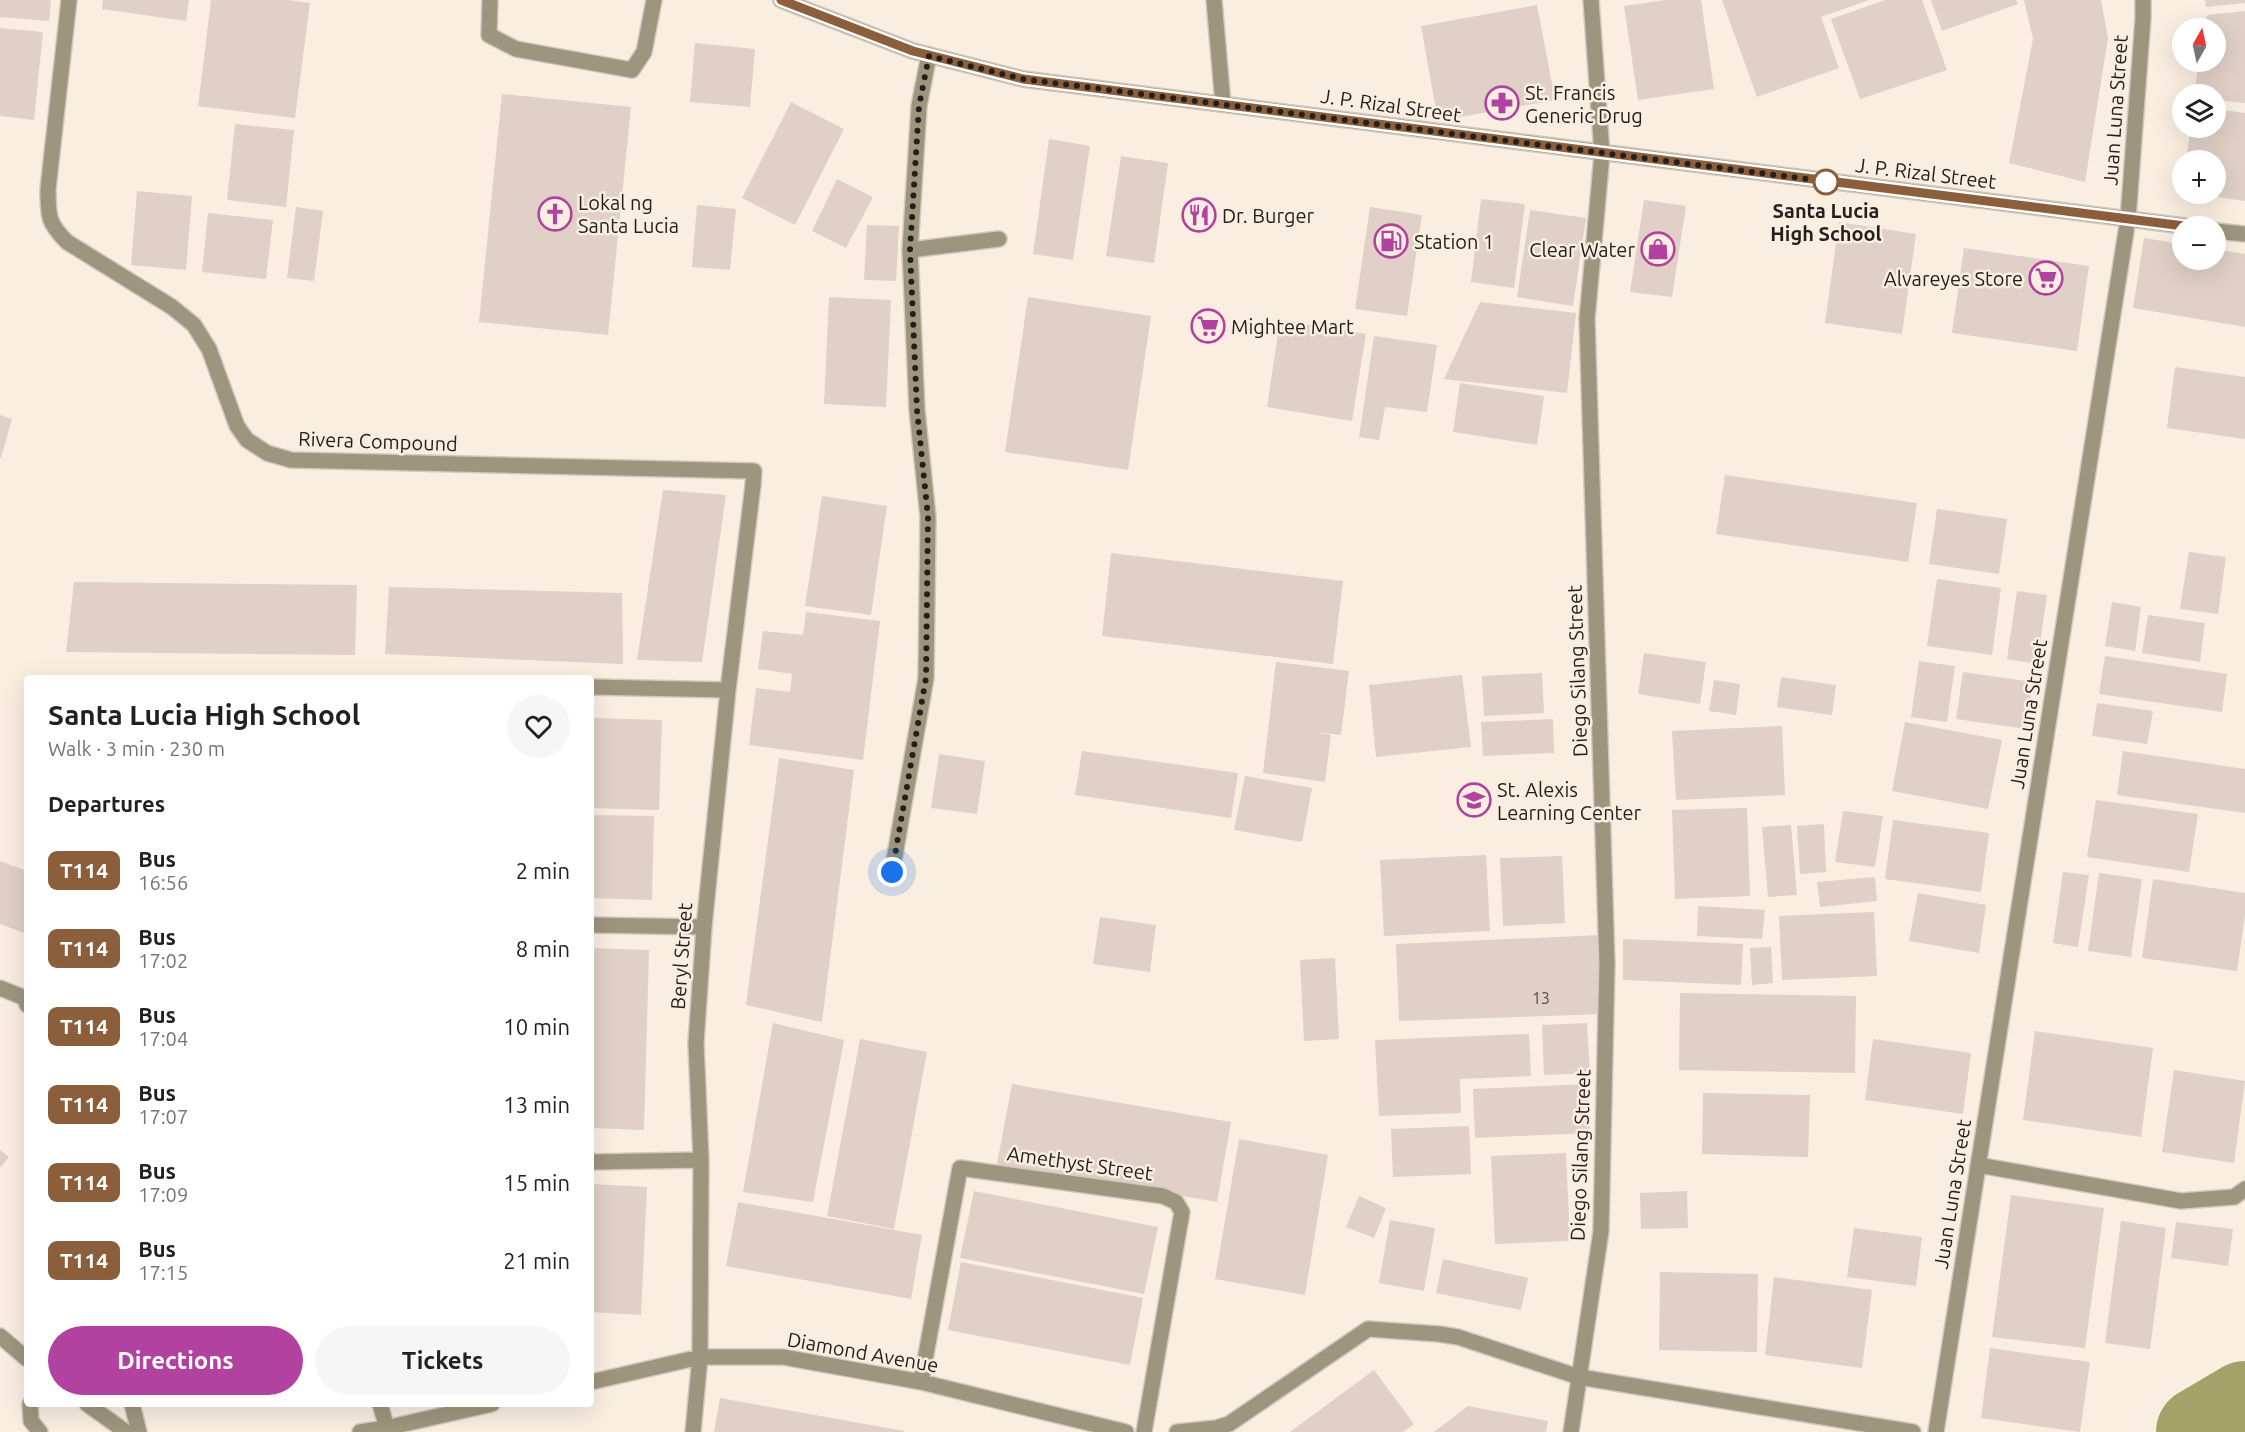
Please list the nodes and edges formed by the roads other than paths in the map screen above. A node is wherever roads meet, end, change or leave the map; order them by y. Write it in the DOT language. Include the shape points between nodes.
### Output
graph roads {
  1 [pos="69,0"];
  2 [pos="490,0"];
  3 [pos="654,0"];
  4 [pos="781,0"];
  5 [pos="1214,0"];
  6 [pos="1591,0"];
  7 [pos="2143,0"];
  8 [pos="929,56"];
  9 [pos="1223,104"];
  10 [pos="1602,154"];
  11 [pos="2128,219"];
  12 [pos="2172,224"];
  13 [pos="2226,232"];
  14 [pos="2245,234"];
  15 [pos="999,239"];
  16 [pos="910,250"];
  17 [pos="754,478"];
  18 [pos="594,687"];
  19 [pos="728,690"];
  20 [pos="892,872"];
  21 [pos="594,925"];
  22 [pos="704,927"];
  23 [pos="0,988"];
  24 [pos="24,998"];
  25 [pos="701,1160"];
  26 [pos="594,1162"];
  27 [pos="1978,1165"];
  28 [pos="2245,1189"];
  29 [pos="0,1336"];
  30 [pos="24,1356"];
  31 [pos="700,1357"];
  32 [pos="1579,1377"];
  33 [pos="594,1381"];
  34 [pos="921,1382"];
  35 [pos="30,1407"];
  36 [pos="91,1407"];
  37 [pos="133,1407"];
  38 [pos="381,1407"];
  39 [pos="480,1407"];
  40 [pos="387,1430"];
  41 [pos="40,1432"];
  42 [pos="126,1432"];
  43 [pos="140,1432"];
  44 [pos="360,1432"];
  45 [pos="693,1432"];
  46 [pos="1126,1432"];
  47 [pos="1144,1432"];
  48 [pos="1177,1432"];
  49 [pos="1571,1432"];
  50 [pos="1913,1432"];
  51 [pos="1936,1432"];
  1 -- 17 [label="street, Rivera Compound" via="48,189 53,228 67,242 172,307 194,325 209,349 237,426 247,440 267,453 291,460"];
  2 -- 3 [label="street" via="489,34 516,49 632,70 644,52"];
  4 -- 8 [label="street, J. P. Rizal Street"];
  5 -- 9 [label="street"];
  6 -- 10 [label="street, Diego Silang Street"];
  7 -- 11 [label="street, Juan Luna Street"];
  8 -- 9 [label="street, J. P. Rizal Street" via="1023,79"];
  8 -- 16 [label="street" via="919,106"];
  9 -- 10 [label="street, J. P. Rizal Street"];
  10 -- 11 [label="street, J. P. Rizal Street"];
  10 -- 32 [label="street, Diego Silang Street" via="1587,319 1607,964 1601,1231"];
  11 -- 12 [label="street, J. P. Rizal Street"];
  11 -- 27 [label="street, Juan Luna Street"];
  13 -- 14 [label="street"];
  15 -- 16 [label="street"];
  16 -- 20 [label="street" via="917,410 928,517 926,678"];
  17 -- 19 [label="street, Beryl Street"];
  18 -- 19 [label="street"];
  19 -- 22 [label="street, Beryl Street"];
  21 -- 22 [label="street"];
  22 -- 25 [label="street, Beryl Street" via="696,1043"];
  23 -- 24 [label="street"];
  25 -- 26 [label="street"];
  25 -- 31 [label="street, Beryl Street"];
  27 -- 28 [label="street" via="2181,1201 2234,1197"];
  27 -- 51 [label="street, Juan Luna Street"];
  29 -- 30 [label="street"];
  31 -- 33 [label="street, Diamond Avenue"];
  31 -- 34 [label="street, Diamond Avenue" via="783,1357"];
  31 -- 45 [label="street, Beryl Street"];
  32 -- 48 [label="street" via="1458,1337 1368,1329 1229,1424"];
  32 -- 49 [label="street, Diego Silang Street"];
  32 -- 50 [label="street"];
  34 -- 46 [label="street, Diamond Avenue"];
  34 -- 47 [label="street, Amethyst Street" via="960,1168 1162,1196 1176,1202 1182,1212"];
  35 -- 41 [label="street" via="31,1420"];
  36 -- 42 [label="street"];
  37 -- 43 [label="street"];
  38 -- 40 [label="street"];
  39 -- 40 [label="street"];
  40 -- 44 [label="street"];
}
